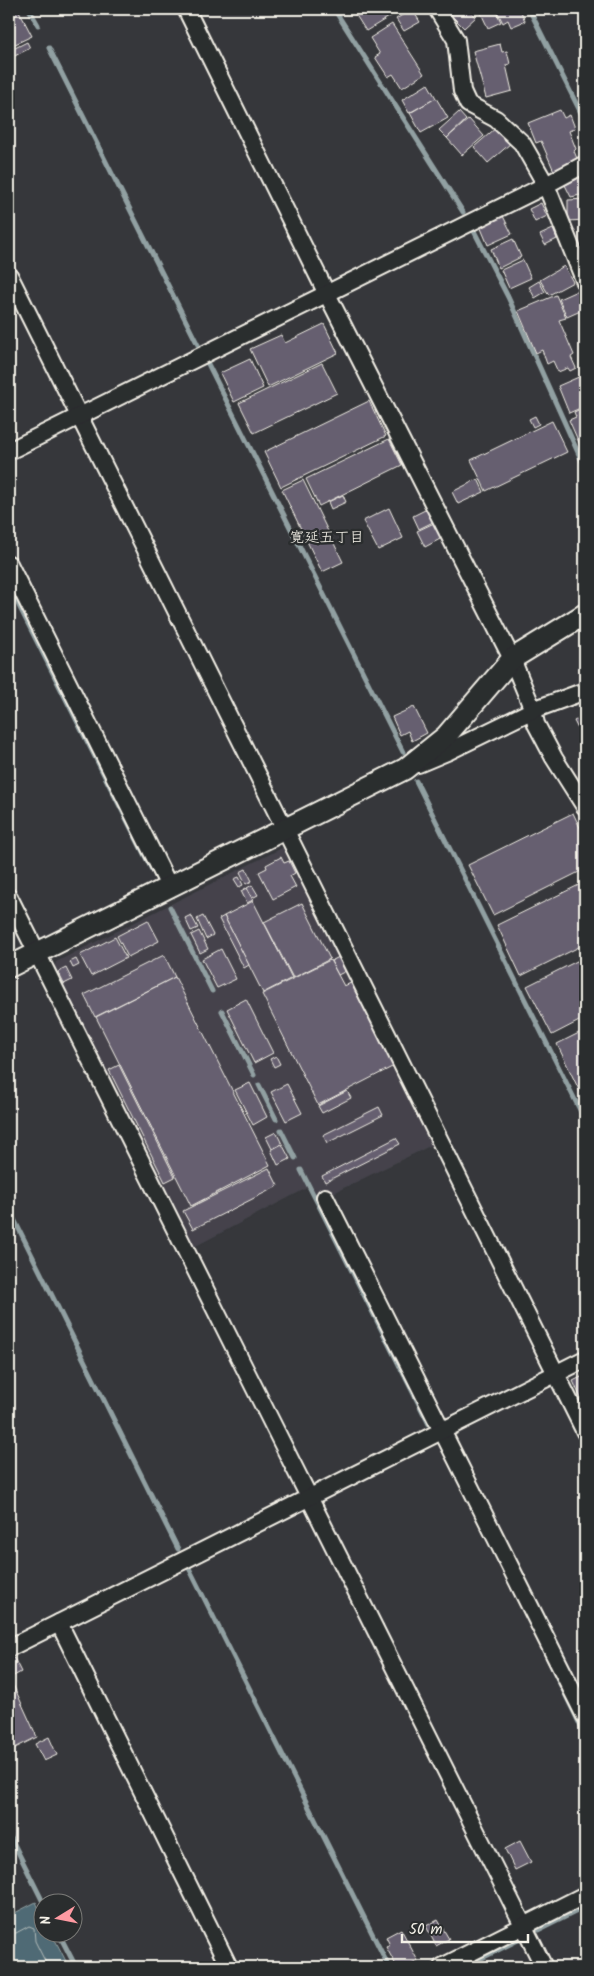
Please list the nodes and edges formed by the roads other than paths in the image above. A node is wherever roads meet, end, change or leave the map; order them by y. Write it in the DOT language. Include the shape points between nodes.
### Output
graph roads {
  1 [pos="186,9"];
  2 [pos="437,9"];
  3 [pos="585,164"];
  4 [pos="546,185"];
  5 [pos="9,275"];
  6 [pos="585,282"];
  7 [pos="327,294"];
  8 [pos="79,416"];
  9 [pos="9,451"];
  10 [pos="9,564"];
  11 [pos="585,614"];
  12 [pos="512,659"];
  13 [pos="585,691"];
  14 [pos="533,710"];
  15 [pos="405,769"];
  16 [pos="585,807"];
  17 [pos="286,828"];
  18 [pos="169,886"];
  19 [pos="9,897"];
  20 [pos="36,953"];
  21 [pos="9,967"];
  22 [pos="325,1197"];
  23 [pos="585,1359"];
  24 [pos="556,1374"];
  25 [pos="442,1430"];
  26 [pos="585,1432"];
  27 [pos="309,1497"];
  28 [pos="59,1623"];
  29 [pos="9,1648"];
  30 [pos="585,1716"];
  31 [pos="585,1896"];
  32 [pos="524,1927"];
  33 [pos="229,1967"];
  34 [pos="442,1967"];
  35 [pos="544,1967"];
  1 -- 7 [label="street"];
  2 -- 4 [label="street" via="456,40 462,91 468,104 496,119 522,143"];
  3 -- 4 [label="street"];
  4 -- 6 [label="street"];
  4 -- 7 [label="street"];
  5 -- 8 [label="street"];
  7 -- 8 [label="street"];
  7 -- 12 [label="street"];
  8 -- 9 [label="street"];
  8 -- 17 [label="street"];
  10 -- 18 [label="street"];
  11 -- 12 [label="street"];
  12 -- 14 [label="street"];
  12 -- 15 [label="street" via="446,736"];
  13 -- 14 [label="street"];
  14 -- 15 [label="street"];
  14 -- 16 [label="street" via="536,724 554,758"];
  15 -- 17 [label="street"];
  17 -- 18 [label="street"];
  17 -- 24 [label="street"];
  18 -- 20 [label="street"];
  19 -- 20 [label="street"];
  20 -- 21 [label="street"];
  20 -- 27 [label="street"];
  22 -- 25 [label="street"];
  23 -- 24 [label="street"];
  24 -- 25 [label="street"];
  24 -- 26 [label="street"];
  25 -- 27 [label="street"];
  25 -- 30 [label="street"];
  27 -- 28 [label="street"];
  27 -- 32 [label="street"];
  28 -- 29 [label="street"];
  28 -- 33 [label="street"];
  31 -- 32 [label="street"];
  32 -- 34 [label="street"];
  32 -- 35 [label="street"];
}
